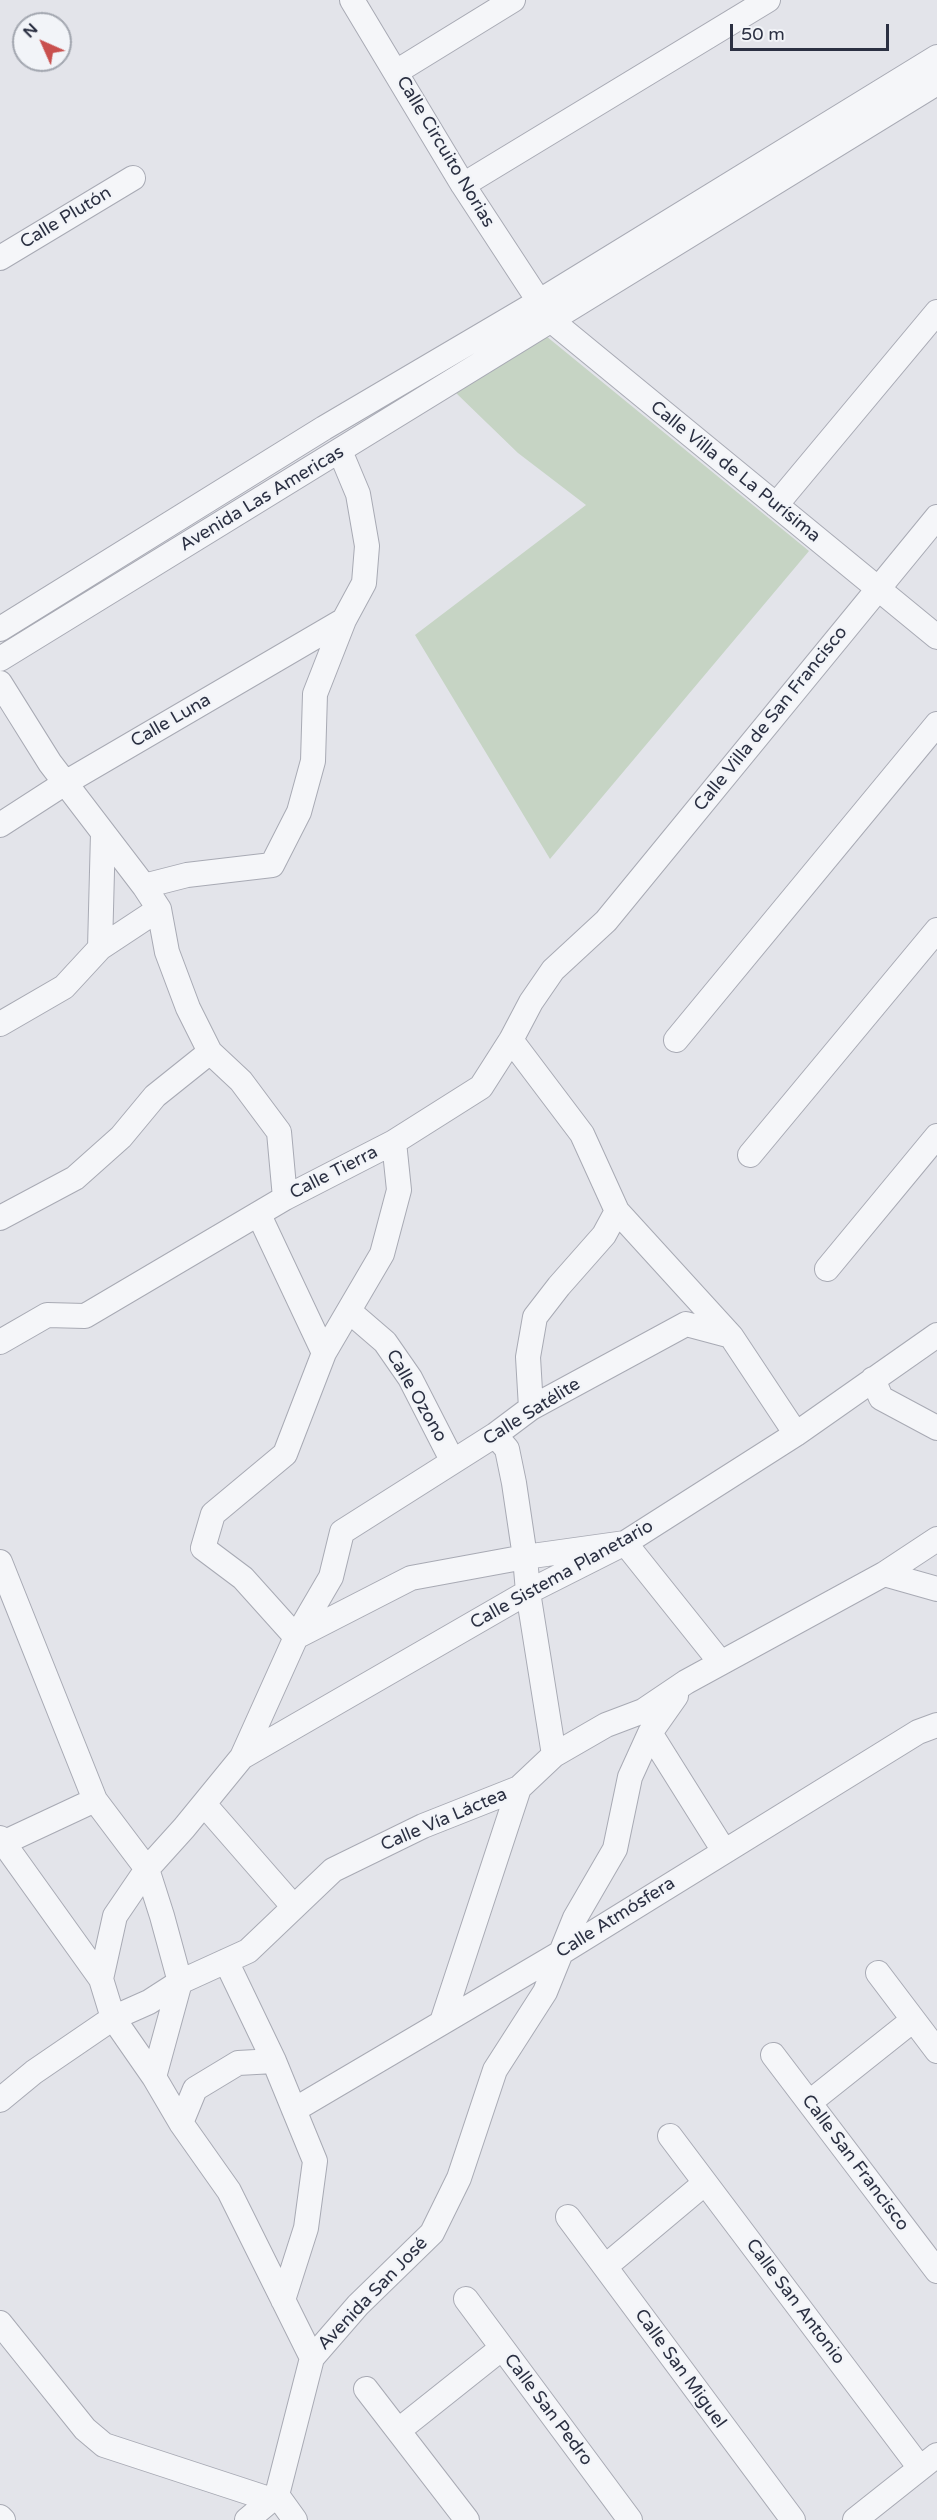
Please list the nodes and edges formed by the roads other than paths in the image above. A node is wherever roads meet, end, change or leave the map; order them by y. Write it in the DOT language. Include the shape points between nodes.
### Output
graph roads {
  1 [pos="352,0"];
  2 [pos="513,0"];
  3 [pos="768,0"];
  4 [pos="937,57"];
  5 [pos="396,72"];
  6 [pos="937,83"];
  7 [pos="133,178"];
  8 [pos="463,185"];
  9 [pos="0,258"];
  10 [pos="545,311"];
  11 [pos="937,312"];
  12 [pos="516,329"];
  13 [pos="340,451"];
  14 [pos="776,505"];
  15 [pos="937,517"];
  16 [pos="878,588"];
  17 [pos="344,620"];
  18 [pos="0,629"];
  19 [pos="937,637"];
  20 [pos="0,659"];
  21 [pos="0,683"];
  22 [pos="937,724"];
  23 [pos="65,783"];
  24 [pos="0,825"];
  25 [pos="103,833"];
  26 [pos="144,886"];
  27 [pos="159,909"];
  28 [pos="606,921"];
  29 [pos="937,930"];
  30 [pos="100,948"];
  31 [pos="0,1024"];
  32 [pos="511,1040"];
  33 [pos="676,1041"];
  34 [pos="210,1052"];
  35 [pos="937,1136"];
  36 [pos="394,1142"];
  37 [pos="750,1155"];
  38 [pos="285,1198"];
  39 [pos="617,1211"];
  40 [pos="259,1215"];
  41 [pos="0,1218"];
  42 [pos="827,1269"];
  43 [pos="350,1311"];
  44 [pos="937,1335"];
  45 [pos="731,1336"];
  46 [pos="0,1342"];
  47 [pos="324,1353"];
  48 [pos="873,1379"];
  49 [pos="531,1408"];
  50 [pos="937,1428"];
  51 [pos="796,1434"];
  52 [pos="495,1435"];
  53 [pos="452,1461"];
  54 [pos="937,1539"];
  55 [pos="625,1543"];
  56 [pos="525,1557"];
  57 [pos="2,1569"];
  58 [pos="884,1574"];
  59 [pos="937,1589"];
  60 [pos="528,1592"];
  61 [pos="297,1637"];
  62 [pos="716,1657"];
  63 [pos="686,1682"];
  64 [pos="937,1725"];
  65 [pos="650,1733"];
  66 [pos="554,1755"];
  67 [pos="242,1757"];
  68 [pos="519,1788"];
  69 [pos="95,1800"];
  70 [pos="204,1804"];
  71 [pos="1,1840"];
  72 [pos="724,1851"];
  73 [pos="147,1869"];
  74 [pos="293,1906"];
  75 [pos="562,1952"];
  76 [pos="226,1961"];
  77 [pos="878,1973"];
  78 [pos="101,1979"];
  79 [pos="180,1982"];
  80 [pos="113,2018"];
  81 [pos="913,2020"];
  82 [pos="442,2022"];
  83 [pos="937,2051"];
  84 [pos="773,2055"];
  85 [pos="274,2061"];
  86 [pos="154,2077"];
  87 [pos="0,2100"];
  88 [pos="810,2102"];
  89 [pos="294,2110"];
  90 [pos="180,2123"];
  91 [pos="670,2136"];
  92 [pos="705,2183"];
  93 [pos="568,2217"];
  94 [pos="606,2266"];
  95 [pos="937,2271"];
  96 [pos="466,2299"];
  97 [pos="283,2300"];
  98 [pos="0,2324"];
  99 [pos="502,2348"];
  100 [pos="312,2358"];
  101 [pos="366,2389"];
  102 [pos="399,2430"];
  103 [pos="929,2462"];
  104 [pos="274,2498"];
  105 [pos="248,2520"];
  106 [pos="295,2520"];
  107 [pos="468,2520"];
  108 [pos="630,2520"];
  109 [pos="793,2520"];
  110 [pos="855,2520"];
  1 -- 5 [label="street, Calle Circuito Norias"];
  2 -- 5 [label="street"];
  3 -- 8 [label="street"];
  4 -- 10 [label="street"];
  5 -- 8 [label="street, Calle Circuito Norias"];
  6 -- 10 [label="street"];
  7 -- 9 [label="street, Calle Plutón"];
  8 -- 10 [label="street, Calle Circuito Norias"];
  10 -- 12 [label="street"];
  10 -- 14 [label="street, Calle Villa de La Purísima"];
  11 -- 14 [label="street"];
  12 -- 13 [label="street, Avenida Las Americas" via="421,399"];
  12 -- 18 [label="street, Avenida Las Americas" via="324,428"];
  13 -- 17 [label="street" via="358,494 367,546 364,583"];
  13 -- 20 [label="street, Avenida Las Americas"];
  14 -- 16 [label="street, Calle Villa de La Purísima"];
  15 -- 16 [label="street, Calle Villa de San Francisco"];
  16 -- 19 [label="street, Calle Villa de La Purísima"];
  16 -- 28 [label="street, Calle Villa de San Francisco"];
  17 -- 23 [label="street, Calle Luna"];
  17 -- 26 [label="street" via="315,694 313,761 299,812 272,865 187,875"];
  21 -- 23 [label="street"];
  22 -- 33 [label="street"];
  23 -- 24 [label="street, Calle Luna"];
  23 -- 25 [label="street"];
  25 -- 26 [label="street"];
  25 -- 30 [label="street"];
  26 -- 27 [label="street"];
  27 -- 30 [label="street"];
  27 -- 34 [label="street" via="167,952"];
  28 -- 32 [label="street, Calle Tierra" via="553,970"];
  29 -- 37 [label="street"];
  30 -- 31 [label="street" via="64,987"];
  32 -- 36 [label="street, Calle Tierra" via="481,1087"];
  32 -- 39 [label="street" via="582,1134"];
  34 -- 38 [label="street" via="241,1081 279,1132"];
  34 -- 41 [label="street" via="155,1096 122,1137 75,1178"];
  35 -- 42 [label="street"];
  36 -- 38 [label="street, Calle Tierra"];
  36 -- 43 [label="street" via="399,1190 382,1254"];
  38 -- 40 [label="street, Calle Tierra"];
  39 -- 45 [label="street"];
  39 -- 49 [label="street" via="604,1235 536,1317 528,1358"];
  40 -- 46 [label="street, Calle Tierra" via="85,1316 47,1315"];
  40 -- 47 [label="street"];
  43 -- 47 [label="street"];
  43 -- 53 [label="street, Calle Ozono" via="385,1342 410,1378"];
  44 -- 48 [label="street, Calle Sistema Planetario"];
  45 -- 49 [label="street, Calle Satélite" via="686,1324"];
  45 -- 51 [label="street"];
  47 -- 61 [label="street" via="285,1454 213,1514 203,1548 243,1578"];
  48 -- 50 [label="street" via="881,1398"];
  48 -- 51 [label="street, Calle Sistema Planetario"];
  49 -- 52 [label="street, Calle Satélite"];
  51 -- 55 [label="street, Calle Sistema Planetario"];
  52 -- 53 [label="street, Calle Satélite"];
  52 -- 56 [label="street" via="507,1449"];
  53 -- 61 [label="street, Calle Satélite" via="342,1532 331,1577"];
  54 -- 58 [label="street, Calle Vía Láctea"];
  55 -- 56 [label="street"];
  55 -- 60 [label="street, Calle Sistema Planetario"];
  55 -- 62 [label="street"];
  56 -- 60 [label="street"];
  56 -- 61 [label="street" via="411,1578"];
  57 -- 69 [label="street"];
  58 -- 59 [label="street"];
  58 -- 62 [label="street, Calle Vía Láctea"];
  60 -- 66 [label="street"];
  60 -- 67 [label="street, Calle Sistema Planetario"];
  61 -- 67 [label="street"];
  62 -- 63 [label="street, Calle Vía Láctea"];
  63 -- 65 [label="street, Avenida San José"];
  63 -- 66 [label="street, Calle Vía Láctea" via="644,1711 606,1725"];
  64 -- 72 [label="street, Calle Atmósfera" via="918,1732"];
  65 -- 72 [label="street"];
  65 -- 75 [label="street, Avenida San José" via="630,1777 615,1849 575,1918"];
  66 -- 68 [label="street, Calle Vía Láctea"];
  67 -- 70 [label="street"];
  68 -- 74 [label="street, Calle Vía Láctea" via="423,1826 333,1870"];
  68 -- 82 [label="street"];
  69 -- 71 [label="street"];
  69 -- 73 [label="street"];
  70 -- 73 [label="street"];
  70 -- 74 [label="street"];
  71 -- 78 [label="street"];
  72 -- 75 [label="street, Calle Atmósfera"];
  73 -- 78 [label="street" via="115,1916"];
  73 -- 79 [label="street"];
  74 -- 76 [label="street, Calle Vía Láctea" via="248,1951"];
  75 -- 82 [label="street, Calle Atmósfera"];
  75 -- 100 [label="street, Avenida San José" via="545,1992 495,2070 459,2178 432,2233 358,2305"];
  76 -- 79 [label="street, Calle Vía Láctea"];
  76 -- 85 [label="street"];
  77 -- 81 [label="street"];
  78 -- 80 [label="street"];
  79 -- 80 [label="street, Calle Vía Láctea"];
  79 -- 86 [label="street"];
  80 -- 86 [label="street"];
  80 -- 87 [label="street, Calle Vía Láctea"];
  81 -- 83 [label="street"];
  81 -- 88 [label="street"];
  82 -- 89 [label="street, Calle Atmósfera"];
  84 -- 88 [label="street, Calle San Francisco"];
  85 -- 89 [label="street"];
  85 -- 90 [label="street" via="238,2063 195,2089"];
  86 -- 90 [label="street"];
  88 -- 95 [label="street, Calle San Francisco"];
  89 -- 97 [label="street" via="315,2161 306,2228"];
  90 -- 97 [label="street" via="229,2191"];
  91 -- 92 [label="street, Calle San Antonio"];
  92 -- 94 [label="street"];
  92 -- 103 [label="street, Calle San Antonio"];
  93 -- 94 [label="street, Calle San Miguel"];
  94 -- 109 [label="street, Calle San Miguel"];
  96 -- 99 [label="street, Calle San Pedro"];
  97 -- 100 [label="street"];
  98 -- 104 [label="street" via="85,2429 104,2445"];
  99 -- 102 [label="street"];
  99 -- 108 [label="street, Calle San Pedro"];
  100 -- 104 [label="street, Avenida San José"];
  101 -- 102 [label="street"];
  102 -- 107 [label="street"];
  103 -- 110 [label="street"];
  104 -- 105 [label="street"];
  104 -- 106 [label="street"];
}
